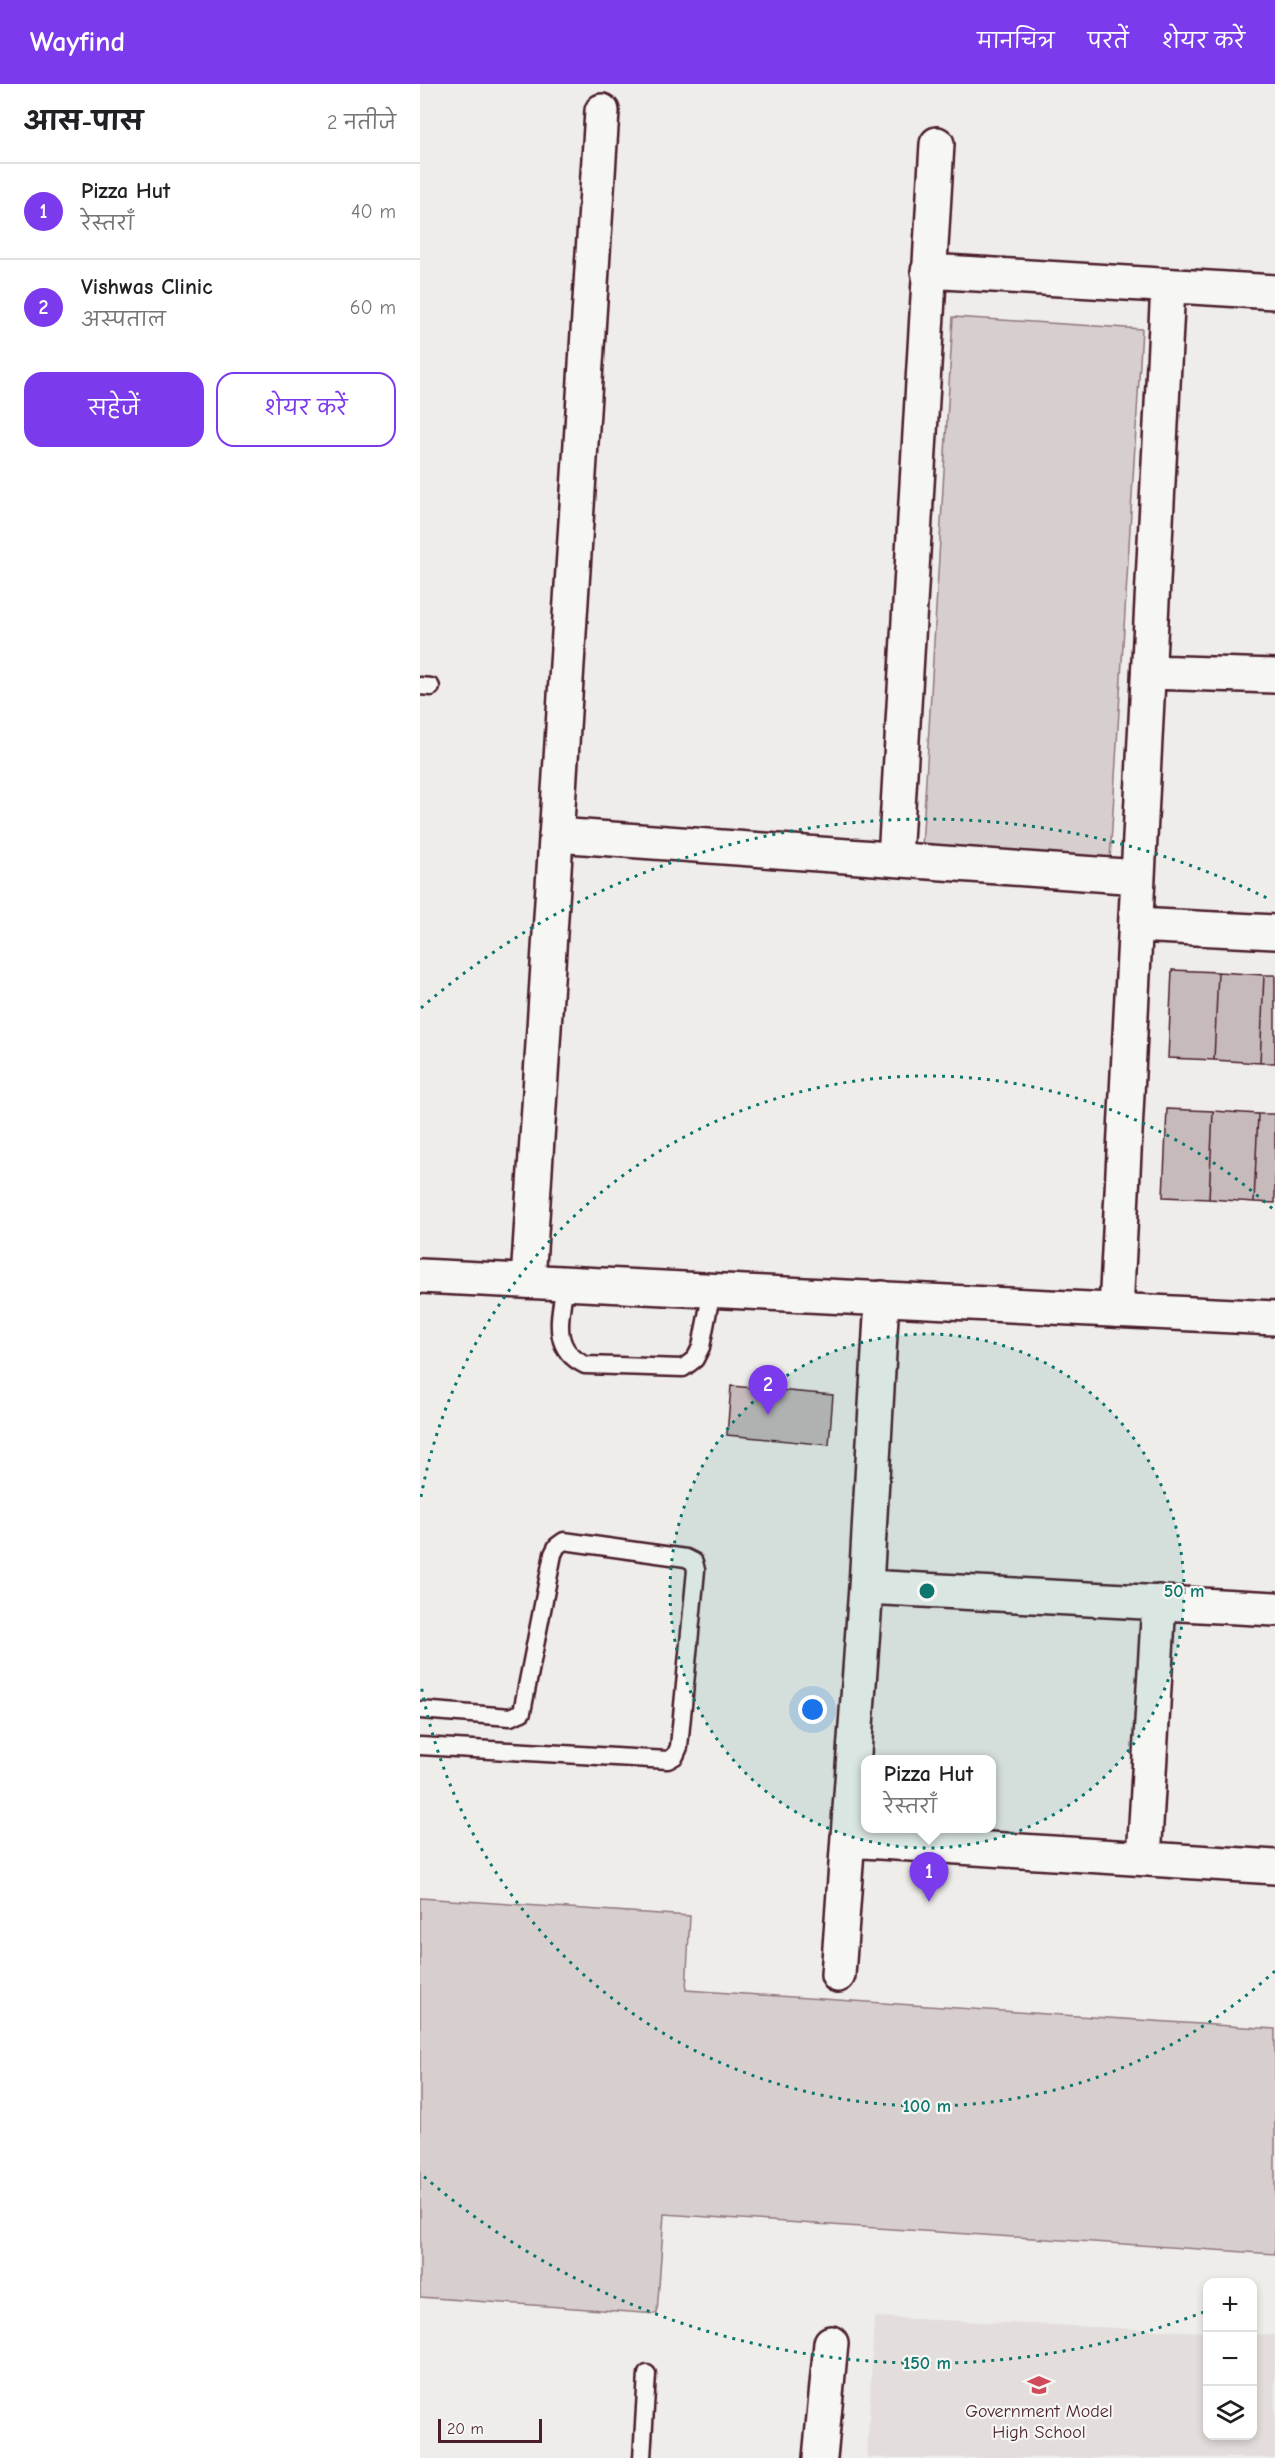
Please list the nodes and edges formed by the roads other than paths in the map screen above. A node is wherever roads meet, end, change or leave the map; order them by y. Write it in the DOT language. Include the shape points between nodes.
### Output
graph roads {
  1 [pos="602,111"];
  2 [pos="937,144"];
  3 [pos="928,271"];
  4 [pos="1168,286"];
  5 [pos="1275,292"];
  6 [pos="1149,672"];
  7 [pos="1275,676"];
  8 [pos="556,835"];
  9 [pos="895,859"];
  10 [pos="1138,877"];
  11 [pos="1136,925"];
  12 [pos="1275,932"];
  13 [pos="420,1276"];
  14 [pos="528,1281"];
  15 [pos="565,1283"];
  16 [pos="712,1290"];
  17 [pos="882,1298"];
  18 [pos="1116,1310"];
  19 [pos="1275,1318"];
  20 [pos="866,1587"];
  21 [pos="1159,1602"];
  22 [pos="1275,1609"];
  23 [pos="420,1710"];
  24 [pos="420,1746"];
  25 [pos="848,1840"];
  26 [pos="1144,1858"];
  27 [pos="1275,1867"];
  28 [pos="838,1975"];
  29 [pos="831,2343"];
  30 [pos="647,2374"];
  31 [pos="642,2458"];
  32 [pos="820,2458"];
  1 -- 8 [label="street"];
  2 -- 3 [label="street"];
  3 -- 4 [label="street"];
  3 -- 9 [label="street"];
  4 -- 5 [label="street"];
  4 -- 6 [label="street"];
  6 -- 7 [label="street"];
  6 -- 10 [label="street"];
  8 -- 9 [label="street"];
  8 -- 14 [label="street"];
  9 -- 10 [label="street"];
  10 -- 11 [label="street"];
  11 -- 12 [label="street"];
  11 -- 18 [label="street"];
  13 -- 14 [label="street"];
  14 -- 15 [label="street"];
  15 -- 16 [label="street"];
  15 -- 16 [label="lane" via="559,1330 562,1345 585,1365 683,1368 695,1359 701,1347"];
  16 -- 17 [label="street"];
  17 -- 18 [label="street"];
  17 -- 20 [label="street"];
  18 -- 19 [label="street"];
  20 -- 21 [label="street"];
  20 -- 25 [label="street"];
  21 -- 22 [label="street"];
  21 -- 26 [label="street"];
  23 -- 24 [label="lane" via="510,1717 522,1712 553,1554 564,1541 694,1562 679,1747 675,1756 668,1760"];
  25 -- 26 [label="street"];
  25 -- 28 [label="street"];
  26 -- 27 [label="street"];
  29 -- 32 [label="street"];
  30 -- 31 [label="lane"];
}
